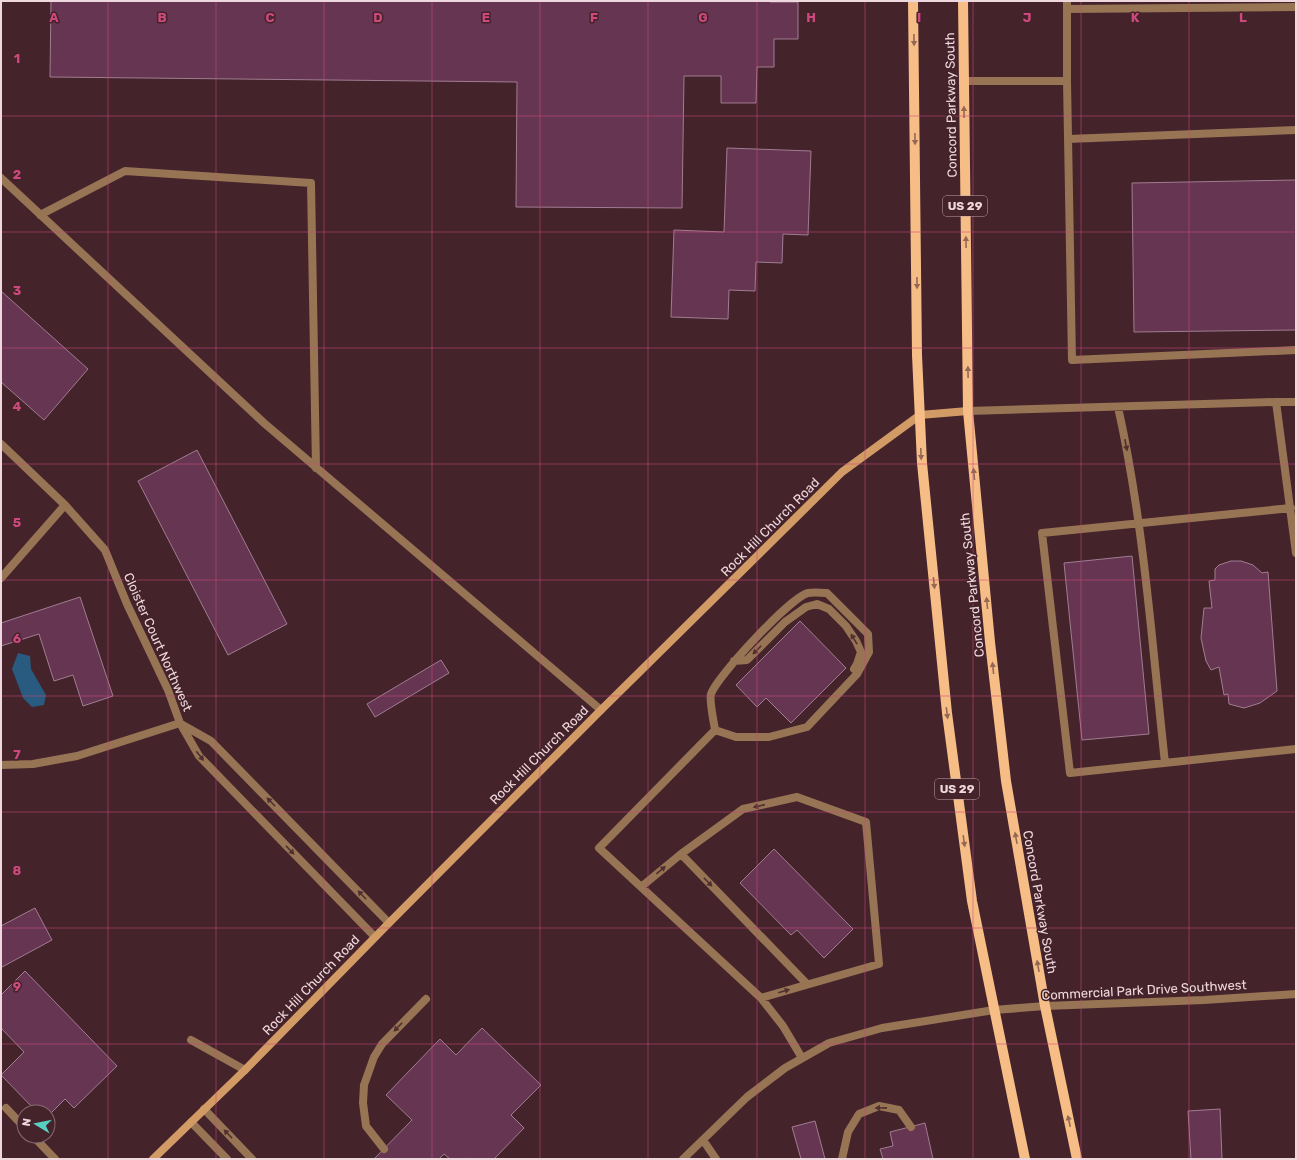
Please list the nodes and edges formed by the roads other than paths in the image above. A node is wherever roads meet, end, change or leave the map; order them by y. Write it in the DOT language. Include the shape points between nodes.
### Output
graph roads {
  1 [pos="913,1"];
  2 [pos="963,1"];
  3 [pos="1067,5"];
  4 [pos="1296,7"];
  5 [pos="963,81"];
  6 [pos="1067,81"];
  7 [pos="1296,130"];
  8 [pos="1068,139"];
  9 [pos="1,178"];
  10 [pos="40,215"];
  11 [pos="1296,350"];
  12 [pos="1276,402"];
  13 [pos="1296,402"];
  14 [pos="1118,407"];
  15 [pos="968,411"];
  16 [pos="920,415"];
  17 [pos="1,444"];
  18 [pos="316,468"];
  19 [pos="65,505"];
  20 [pos="1291,508"];
  21 [pos="1140,523"];
  22 [pos="1296,553"];
  23 [pos="1,578"];
  24 [pos="734,661"];
  25 [pos="835,698"];
  26 [pos="601,710"];
  27 [pos="180,723"];
  28 [pos="715,730"];
  29 [pos="1296,749"];
  30 [pos="1165,763"];
  31 [pos="1,765"];
  32 [pos="681,854"];
  33 [pos="641,887"];
  34 [pos="389,923"];
  35 [pos="375,937"];
  36 [pos="807,984"];
  37 [pos="1296,994"];
  38 [pos="761,998"];
  39 [pos="426,1000"];
  40 [pos="1045,1006"];
  41 [pos="994,1010"];
  42 [pos="192,1040"];
  43 [pos="802,1058"];
  44 [pos="245,1070"];
  45 [pos="6,1108"];
  46 [pos="204,1110"];
  47 [pos="16,1119"];
  48 [pos="191,1122"];
  49 [pos="911,1127"];
  50 [pos="703,1140"];
  51 [pos="41,1144"];
  52 [pos="384,1148"];
  53 [pos="56,1159"];
  54 [pos="153,1159"];
  55 [pos="227,1159"];
  56 [pos="252,1159"];
  57 [pos="683,1159"];
  58 [pos="716,1159"];
  59 [pos="842,1159"];
  60 [pos="1025,1159"];
  61 [pos="1077,1159"];
  1 -- 16 [label="main road, US 29, one-way"];
  2 -- 5 [label="main road, Concord Parkway South / US 29"];
  3 -- 4 [label="street"];
  3 -- 6 [label="street"];
  5 -- 6 [label="street"];
  15 -- 5 [label="main road, Concord Parkway South / US 29, one-way"];
  6 -- 8 [label="street"];
  7 -- 8 [label="street"];
  8 -- 11 [label="street" via="1072,360"];
  9 -- 10 [label="street"];
  10 -- 18 [label="street"];
  10 -- 18 [label="street" via="125,171 311,183"];
  12 -- 13 [label="street"];
  12 -- 14 [label="street"];
  12 -- 20 [label="street"];
  14 -- 15 [label="street"];
  14 -- 21 [label="street, one-way"];
  15 -- 16 [label="main road"];
  40 -- 15 [label="main road, Concord Parkway South / US 29, one-way" via="1006,781"];
  16 -- 26 [label="main road, Rock Hill Church Road" via="842,472"];
  16 -- 41 [label="main road, US 29, one-way" via="922,471 946,713 972,901"];
  17 -- 19 [label="street, Cloister Court Northwest"];
  18 -- 26 [label="street"];
  19 -- 23 [label="street"];
  19 -- 27 [label="street, Cloister Court Northwest" via="105,550 127,604 168,690"];
  20 -- 21 [label="street"];
  20 -- 22 [label="street"];
  21 -- 30 [label="street"];
  21 -- 30 [label="street" via="1042,533 1070,773"];
  25 -- 24 [label="street, one-way" via="857,664 861,652 846,626 829,609 817,604 806,607 785,622 747,660"];
  24 -- 25 [label="street" via="786,607 808,593 827,594 868,634 869,652 857,674"];
  24 -- 28 [label="street" via="710,695"];
  25 -- 28 [label="street" via="807,727 770,737 736,737"];
  26 -- 34 [label="main road, Rock Hill Church Road"];
  27 -- 31 [label="street" via="77,756 33,764"];
  34 -- 27 [label="street, Cloister Court Northwest, one-way" via="211,741"];
  27 -- 35 [label="street, one-way" via="199,756"];
  28 -- 33 [label="street" via="599,848"];
  29 -- 30 [label="street"];
  33 -- 32 [label="street, one-way"];
  32 -- 36 [label="street, one-way"];
  36 -- 32 [label="street, one-way" via="879,964 866,822 797,797 743,809"];
  33 -- 38 [label="street"];
  34 -- 35 [label="main road, Rock Hill Church Road"];
  35 -- 44 [label="main road, Rock Hill Church Road"];
  38 -- 36 [label="street, one-way"];
  37 -- 40 [label="street, Commercial Park Drive Southwest"];
  38 -- 43 [label="street" via="783,1026"];
  39 -- 52 [label="street, one-way" via="382,1044 374,1057 364,1085 366,1126"];
  40 -- 41 [label="street, Commercial Park Drive Southwest"];
  61 -- 40 [label="main road, Concord Parkway South / US 29, one-way"];
  41 -- 43 [label="street, Commercial Park Drive Southwest" via="882,1028 829,1043"];
  41 -- 60 [label="main road, US 29"];
  42 -- 44 [label="street"];
  43 -- 50 [label="street, Commercial Park Drive Southwest" via="747,1097"];
  44 -- 46 [label="main road, Rock Hill Church Road"];
  45 -- 47 [label="street"];
  46 -- 48 [label="main road, Rock Hill Church Road"];
  56 -- 46 [label="street, one-way"];
  48 -- 54 [label="main road, Rock Hill Church Road"];
  48 -- 55 [label="street"];
  49 -- 59 [label="street, one-way" via="899,1110 879,1106 859,1114 848,1132"];
  50 -- 57 [label="street, Commercial Park Drive Southwest"];
  50 -- 58 [label="street"];
  51 -- 53 [label="street"];
}
